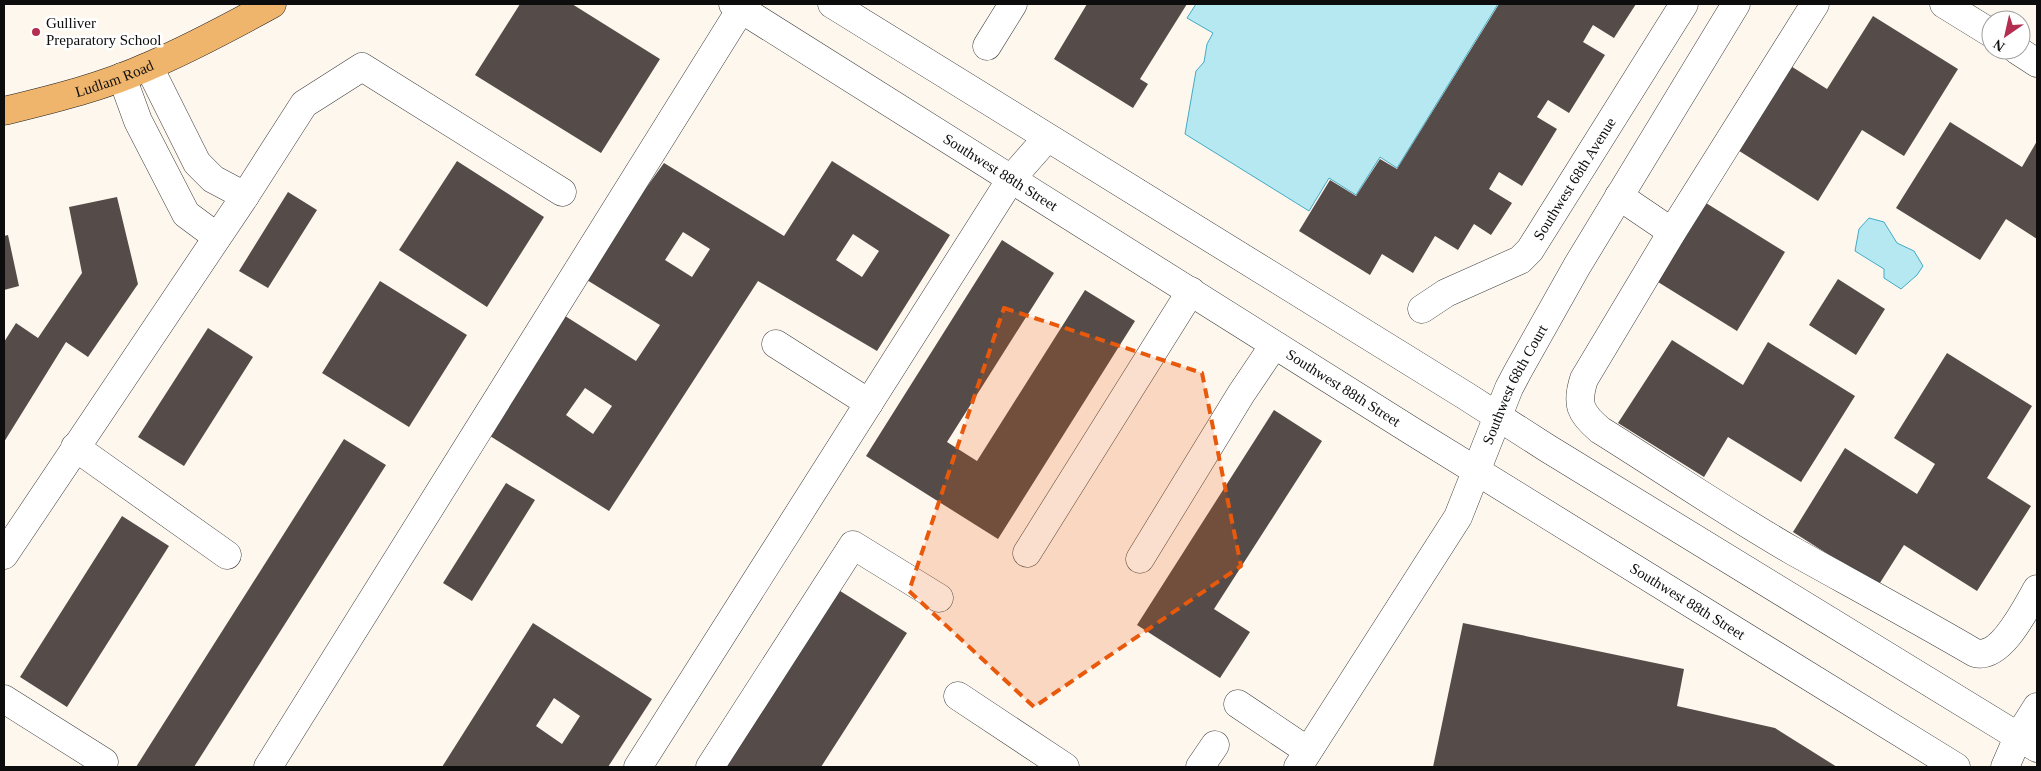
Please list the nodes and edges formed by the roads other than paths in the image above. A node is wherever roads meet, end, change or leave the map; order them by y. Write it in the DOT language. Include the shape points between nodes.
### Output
graph roads {
  1 [pos="272,4"];
  2 [pos="832,4"];
  3 [pos="1013,4"];
  4 [pos="1684,4"];
  5 [pos="1736,4"];
  6 [pos="1815,4"];
  7 [pos="1944,4"];
  8 [pos="737,6"];
  9 [pos="1981,28"];
  10 [pos="987,46"];
  11 [pos="149,67"];
  12 [pos="122,77"];
  13 [pos="4,111"];
  14 [pos="1047,138"];
  15 [pos="1011,179"];
  16 [pos="562,192"];
  17 [pos="245,196"];
  18 [pos="1619,196"];
  19 [pos="1672,232"];
  20 [pos="217,237"];
  21 [pos="1191,291"];
  22 [pos="1422,309"];
  23 [pos="776,344"];
  24 [pos="1274,345"];
  25 [pos="869,403"];
  26 [pos="1498,416"];
  27 [pos="74,447"];
  28 [pos="1478,470"];
  29 [pos="1027,553"];
  30 [pos="4,555"];
  31 [pos="227,555"];
  32 [pos="1140,559"];
  33 [pos="2037,589"];
  34 [pos="939,598"];
  35 [pos="958,696"];
  36 [pos="4,699"];
  37 [pos="1238,704"];
  38 [pos="2037,706"];
  39 [pos="2028,743"];
  40 [pos="1215,745"];
  41 [pos="1303,759"];
  42 [pos="104,762"];
  43 [pos="268,767"];
  44 [pos="638,767"];
  45 [pos="710,767"];
  46 [pos="1065,767"];
  47 [pos="1200,767"];
  48 [pos="1956,767"];
  49 [pos="2005,767"];
  1 -- 11 [label="main road, Ludlam Road"];
  2 -- 14 [label="street"];
  3 -- 10 [label="street"];
  4 -- 22 [label="street, Southwest 68th Avenue" via="1530,250 1520,260 1446,294"];
  5 -- 18 [label="street, Southwest 68th Court"];
  6 -- 19 [label="street"];
  7 -- 9 [label="street"];
  8 -- 15 [label="street, Southwest 88th Street"];
  8 -- 43 [label="street"];
  11 -- 12 [label="main road, Ludlam Road"];
  11 -- 17 [label="street" via="197,163 213,179"];
  12 -- 13 [label="main road, Ludlam Road" via="69,95"];
  12 -- 20 [label="street" via="138,121 186,214"];
  14 -- 15 [label="street"];
  14 -- 26 [label="street"];
  15 -- 21 [label="street, Southwest 88th Street"];
  15 -- 25 [label="street"];
  16 -- 17 [label="street" via="362,67 304,104"];
  17 -- 20 [label="street"];
  18 -- 19 [label="street"];
  18 -- 26 [label="street, Southwest 68th Court" via="1518,371"];
  19 -- 33 [label="street" via="1584,379 1580,407 1588,420 1792,550 1975,653 1982,655 1998,646"];
  20 -- 27 [label="street"];
  21 -- 24 [label="street, Southwest 88th Street"];
  21 -- 29 [label="street"];
  23 -- 25 [label="street"];
  24 -- 28 [label="street, Southwest 88th Street"];
  24 -- 32 [label="street"];
  25 -- 44 [label="street"];
  26 -- 28 [label="street, Southwest 68th Court"];
  26 -- 39 [label="street"];
  27 -- 30 [label="street"];
  27 -- 31 [label="street"];
  28 -- 41 [label="street, Southwest 68th Court" via="1458,517"];
  28 -- 48 [label="street, Southwest 88th Street"];
  34 -- 45 [label="street" via="853,545"];
  35 -- 46 [label="street"];
  36 -- 42 [label="street"];
  37 -- 41 [label="street"];
  38 -- 39 [label="street"];
  39 -- 49 [label="street"];
  40 -- 47 [label="street"];
}
